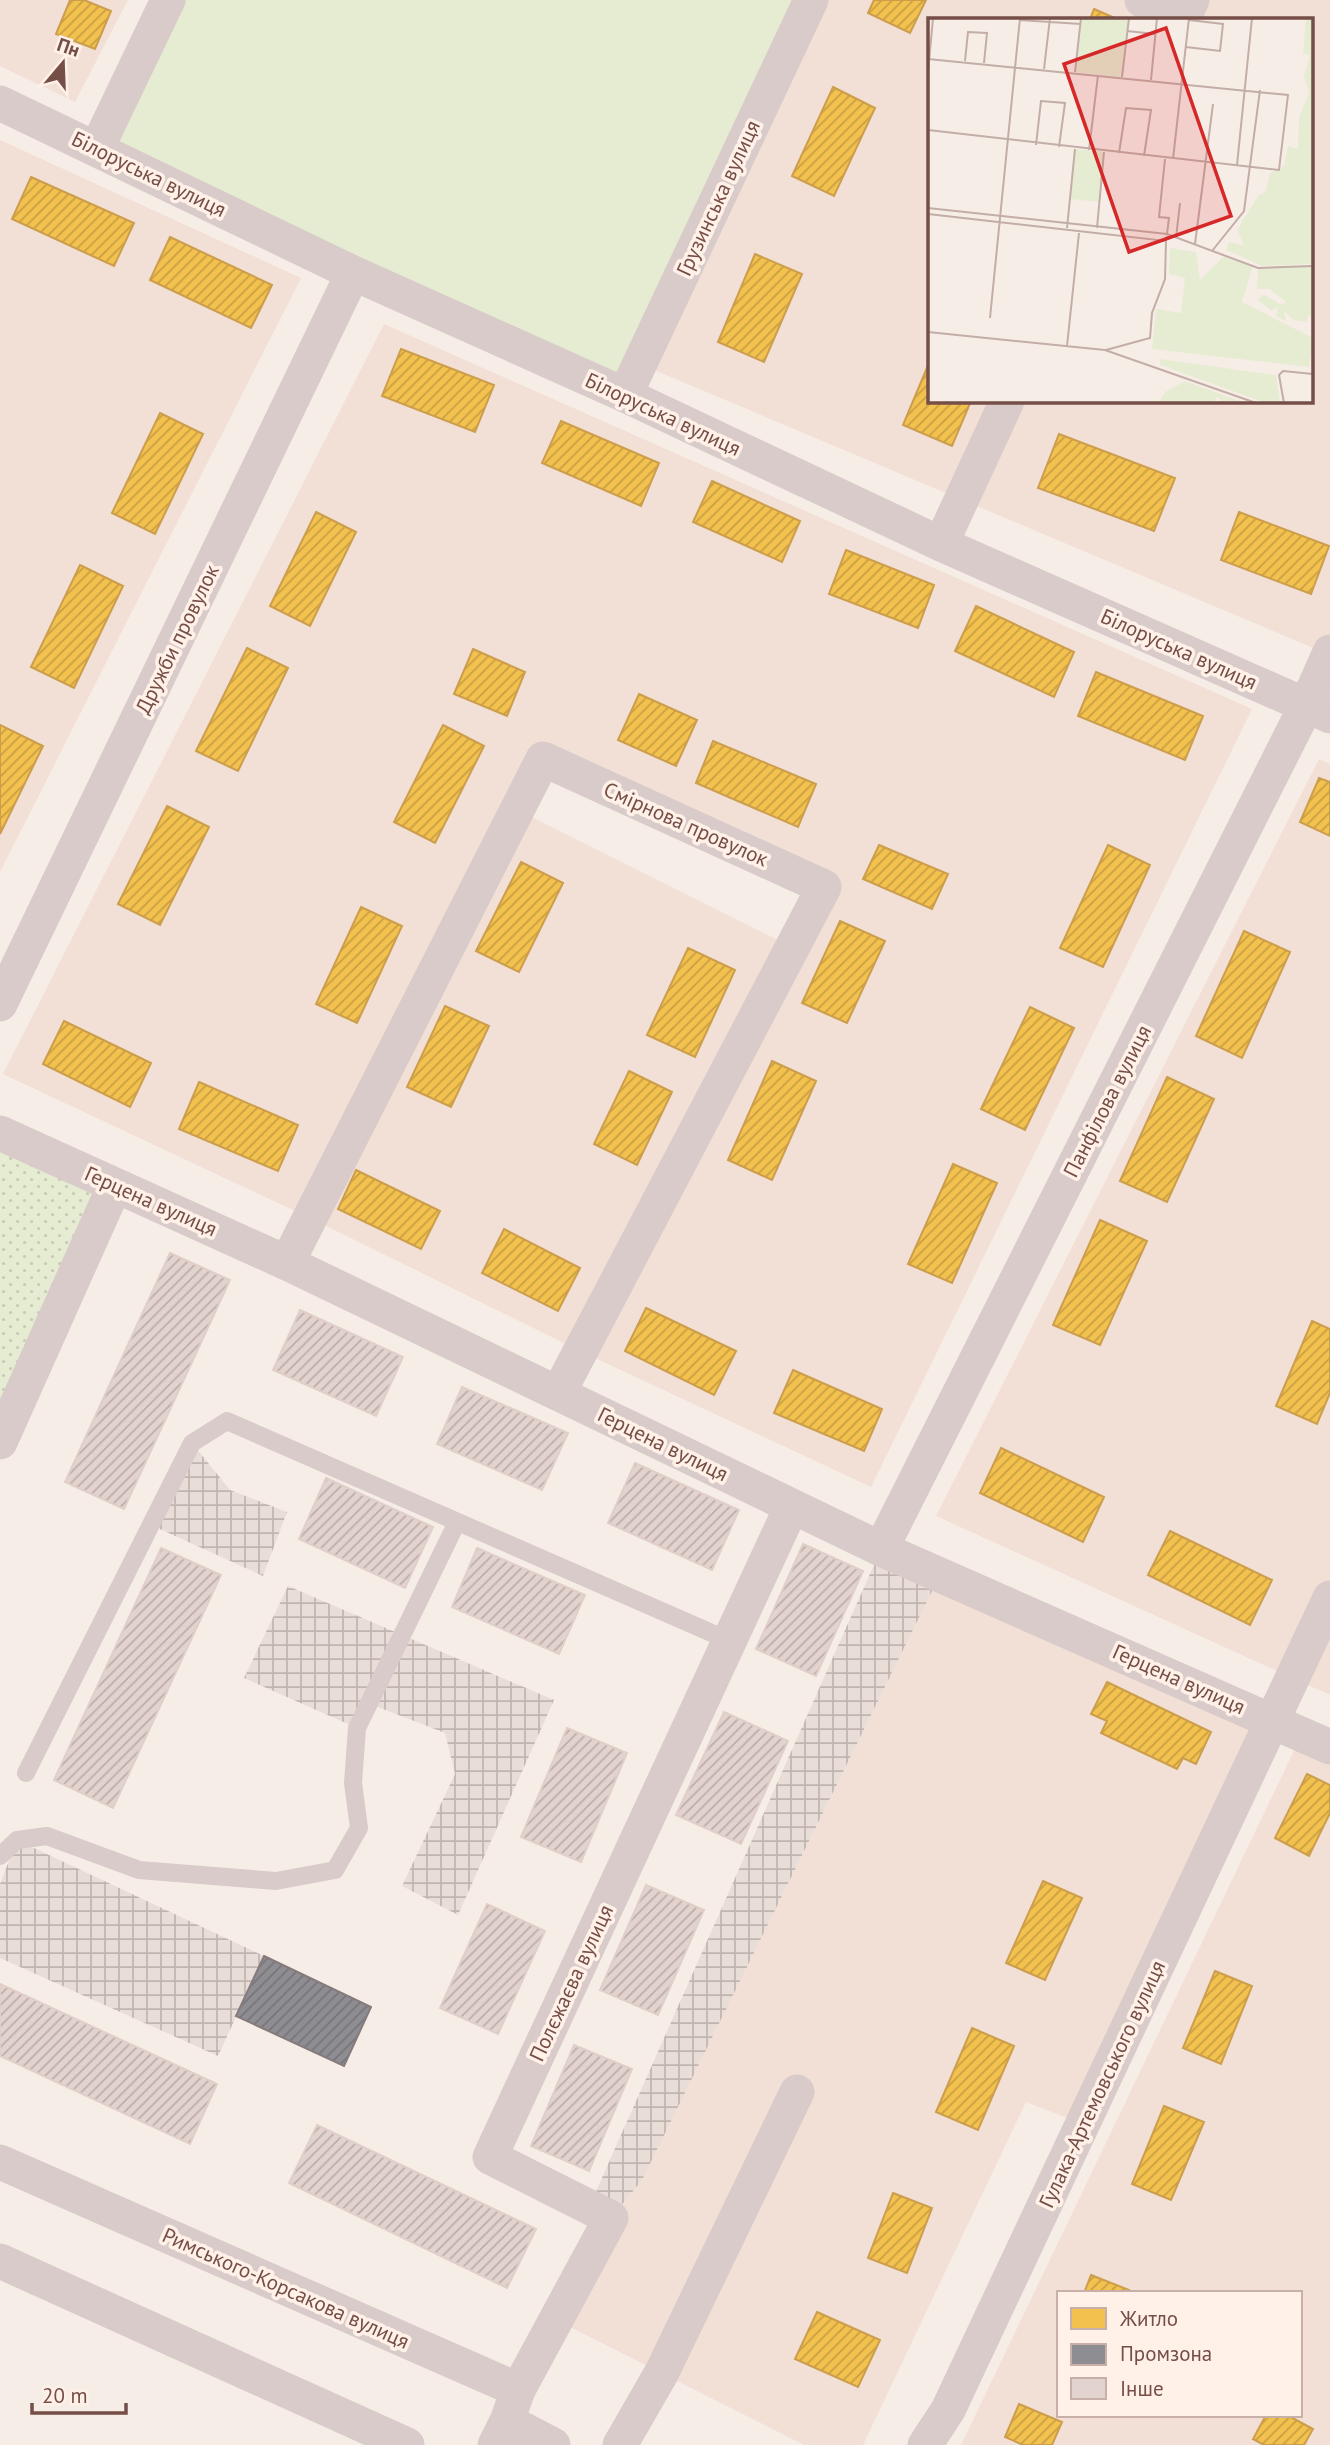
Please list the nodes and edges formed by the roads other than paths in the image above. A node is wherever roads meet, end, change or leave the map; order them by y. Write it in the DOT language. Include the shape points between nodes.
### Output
graph roads {
  1 [pos="168,0"];
  2 [pos="811,0"];
  3 [pos="1142,0"];
  4 [pos="1192,0"];
  5 [pos="1181,18"];
  6 [pos="1183,18"];
  7 [pos="0,103"];
  8 [pos="97,148"];
  9 [pos="353,274"];
  10 [pos="625,395"];
  11 [pos="1007,402"];
  12 [pos="941,544"];
  13 [pos="1330,652"];
  14 [pos="1318,711"];
  15 [pos="0,1004"];
  16 [pos="0,1133"];
  17 [pos="115,1185"];
  18 [pos="288,1263"];
  19 [pos="559,1392"];
  20 [pos="0,1443"];
  21 [pos="791,1508"];
  22 [pos="457,1522"];
  23 [pos="881,1549"];
  24 [pos="1330,1598"];
  25 [pos="730,1640"];
  26 [pos="1274,1721"];
  27 [pos="1330,1747"];
  28 [pos="26,1773"];
  29 [pos="0,1856"];
  30 [pos="797,2092"];
  31 [pos="0,2162"];
  32 [pos="0,2261"];
  33 [pos="507,2419"];
  34 [pos="407,2445"];
  35 [pos="553,2445"];
  36 [pos="620,2445"];
  37 [pos="925,2445"];
  1 -- 8 [label="street"];
  2 -- 10 [label="street, Грузинська вулиця"];
  3 -- 5 [label="street"];
  4 -- 6 [label="street"];
  7 -- 8 [label="street, Білоруська вулиця"];
  8 -- 9 [label="street, Білоруська вулиця"];
  9 -- 10 [label="street, Білоруська вулиця"];
  9 -- 15 [label="street, Дружби провулок"];
  10 -- 12 [label="street, Білоруська вулиця"];
  11 -- 12 [label="street"];
  12 -- 14 [label="street, Білоруська вулиця"];
  13 -- 14 [label="street, Панфілова вулиця"];
  14 -- 23 [label="street, Панфілова вулиця"];
  16 -- 17 [label="street, Герцена вулиця"];
  17 -- 18 [label="street, Герцена вулиця"];
  17 -- 20 [label="street"];
  18 -- 19 [label="street, Герцена вулиця"];
  18 -- 19 [label="street, Смірнова провулок" via="543,759 824,887"];
  19 -- 21 [label="street, Герцена вулиця"];
  21 -- 23 [label="street, Герцена вулиця"];
  21 -- 25 [label="street, Полєжаєва вулиця"];
  22 -- 25 [label="lane"];
  22 -- 28 [label="lane" via="227,1421 192,1443"];
  22 -- 29 [label="lane" via="358,1728 353,1783 359,1828 335,1870 276,1881 139,1870 47,1836 17,1840"];
  23 -- 26 [label="street, Герцена вулиця"];
  24 -- 26 [label="street, Гулака-Артемовського вулиця"];
  25 -- 33 [label="street, Полєжаєва вулиця" via="490,2157 611,2218"];
  26 -- 27 [label="street, Герцена вулиця"];
  26 -- 37 [label="street, Гулака-Артемовського вулиця" via="948,2410"];
  30 -- 36 [label="street" via="662,2372"];
  31 -- 33 [label="street, Римського-Корсакова вулиця"];
  32 -- 34 [label="street"];
  33 -- 35 [label="street, Римського-Корсакова вулиця"];
}
